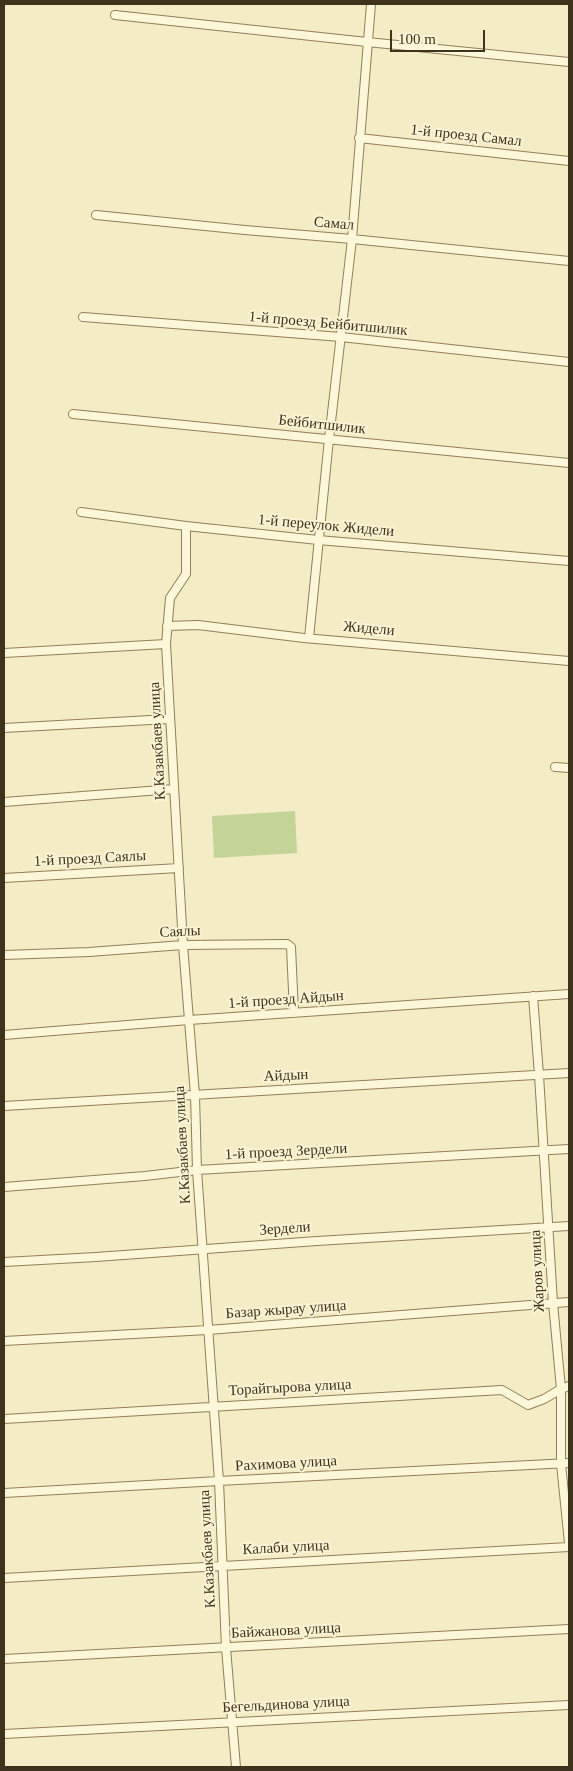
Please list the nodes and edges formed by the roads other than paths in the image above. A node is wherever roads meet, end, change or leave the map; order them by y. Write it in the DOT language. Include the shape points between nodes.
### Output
graph roads {
  1 [pos="370,4"];
  2 [pos="115,15"];
  3 [pos="367,42"];
  4 [pos="569,62"];
  5 [pos="359,138"];
  6 [pos="569,161"];
  7 [pos="96,215"];
  8 [pos="352,239"];
  9 [pos="569,261"];
  10 [pos="84,317"];
  11 [pos="341,337"];
  12 [pos="569,362"];
  13 [pos="73,414"];
  14 [pos="329,439"];
  15 [pos="569,463"];
  16 [pos="81,512"];
  17 [pos="186,526"];
  18 [pos="318,540"];
  19 [pos="569,562"];
  20 [pos="167,626"];
  21 [pos="309,638"];
  22 [pos="166,644"];
  23 [pos="4,653"];
  24 [pos="569,661"];
  25 [pos="170,719"];
  26 [pos="4,728"];
  27 [pos="555,767"];
  28 [pos="569,768"];
  29 [pos="174,788"];
  30 [pos="4,802"];
  31 [pos="179,868"];
  32 [pos="4,878"];
  33 [pos="183,945"];
  34 [pos="4,955"];
  35 [pos="569,994"];
  36 [pos="533,996"];
  37 [pos="294,1013"];
  38 [pos="189,1020"];
  39 [pos="4,1035"];
  40 [pos="569,1073"];
  41 [pos="540,1075"];
  42 [pos="195,1095"];
  43 [pos="4,1106"];
  44 [pos="569,1149"];
  45 [pos="544,1150"];
  46 [pos="197,1170"];
  47 [pos="4,1187"];
  48 [pos="569,1226"];
  49 [pos="549,1227"];
  50 [pos="202,1248"];
  51 [pos="4,1262"];
  52 [pos="569,1302"];
  53 [pos="553,1303"];
  54 [pos="208,1330"];
  55 [pos="4,1341"];
  56 [pos="569,1386"];
  57 [pos="561,1389"];
  58 [pos="212,1406"];
  59 [pos="4,1419"];
  60 [pos="569,1463"];
  61 [pos="560,1464"];
  62 [pos="219,1480"];
  63 [pos="4,1493"];
  64 [pos="569,1543"];
  65 [pos="569,1548"];
  66 [pos="223,1565"];
  67 [pos="4,1578"];
  68 [pos="569,1630"];
  69 [pos="226,1648"];
  70 [pos="4,1659"];
  71 [pos="569,1705"];
  72 [pos="232,1721"];
  73 [pos="4,1734"];
  74 [pos="236,1767"];
  1 -- 3 [label="street"];
  2 -- 3 [label="street"];
  3 -- 4 [label="street"];
  3 -- 5 [label="street"];
  5 -- 6 [label="street, 1-й проезд Самал"];
  5 -- 8 [label="street"];
  7 -- 8 [label="street, Самал"];
  8 -- 9 [label="street, Самал"];
  8 -- 11 [label="street"];
  10 -- 11 [label="street, 1-й проезд Бейбитшилик"];
  11 -- 12 [label="street, 1-й проезд Бейбитшилик"];
  11 -- 14 [label="street"];
  13 -- 14 [label="street, Бейбитшилик"];
  14 -- 15 [label="street, Бейбитшилик"];
  14 -- 18 [label="street"];
  16 -- 17 [label="street, 1-й переулок Жидели"];
  17 -- 18 [label="street, 1-й переулок Жидели"];
  17 -- 20 [label="street, К.Казакбаев улица" via="186,574 170,598"];
  18 -- 19 [label="street, 1-й переулок Жидели"];
  18 -- 21 [label="street"];
  20 -- 21 [label="street, Жидели" via="198,625"];
  20 -- 22 [label="street, К.Казакбаев улица"];
  21 -- 24 [label="street, Жидели"];
  22 -- 23 [label="street"];
  22 -- 25 [label="street, К.Казакбаев улица"];
  25 -- 26 [label="street"];
  25 -- 29 [label="street, К.Казакбаев улица"];
  27 -- 28 [label="street"];
  29 -- 30 [label="street"];
  29 -- 31 [label="street, К.Казакбаев улица"];
  31 -- 32 [label="street, 1-й проезд Саялы"];
  31 -- 33 [label="street, К.Казакбаев улица"];
  33 -- 34 [label="street, Саялы"];
  33 -- 37 [label="street, Саялы" via="287,944 291,947"];
  33 -- 38 [label="street, К.Казакбаев улица"];
  35 -- 36 [label="street, 1-й проезд Айдын"];
  36 -- 37 [label="street, 1-й проезд Айдын"];
  36 -- 41 [label="street, Жаров улица"];
  37 -- 38 [label="street, 1-й проезд Айдын"];
  38 -- 39 [label="street, 1-й проезд Айдын"];
  38 -- 42 [label="street, К.Казакбаев улица"];
  40 -- 41 [label="street, Айдын"];
  41 -- 42 [label="street, Айдын"];
  41 -- 45 [label="street, Жаров улица"];
  42 -- 43 [label="street, Айдын"];
  42 -- 46 [label="street, К.Казакбаев улица"];
  44 -- 45 [label="street, 1-й проезд Зердели"];
  45 -- 46 [label="street, 1-й проезд Зердели"];
  45 -- 49 [label="street, Жаров улица"];
  46 -- 47 [label="street, 1-й проезд Зердели"];
  46 -- 50 [label="street, К.Казакбаев улица"];
  48 -- 49 [label="street, Зердели"];
  49 -- 50 [label="street, Зердели"];
  49 -- 53 [label="street, Жаров улица"];
  50 -- 51 [label="street, Зердели"];
  50 -- 54 [label="street, К.Казакбаев улица"];
  52 -- 53 [label="street, Базар жырау улица"];
  53 -- 54 [label="street, Базар жырау улица"];
  53 -- 57 [label="street, Жаров улица"];
  54 -- 55 [label="street, Базар жырау улица"];
  54 -- 58 [label="street, К.Казакбаев улица"];
  56 -- 57 [label="street, Торайгырова улица"];
  57 -- 58 [label="street, Торайгырова улица" via="544,1400 528,1404 502,1390"];
  57 -- 61 [label="street, Жаров улица"];
  58 -- 59 [label="street, Торайгырова улица"];
  58 -- 62 [label="street, К.Казакбаев улица"];
  60 -- 61 [label="street, Рахимова улица"];
  61 -- 62 [label="street, Рахимова улица"];
  61 -- 64 [label="street, Жаров улица"];
  62 -- 63 [label="street, Рахимова улица"];
  62 -- 66 [label="street, К.Казакбаев улица"];
  65 -- 66 [label="street, Калаби улица"];
  66 -- 67 [label="street, Калаби улица"];
  66 -- 69 [label="street, К.Казакбаев улица"];
  68 -- 69 [label="street, Байжанова улица"];
  69 -- 70 [label="street, Байжанова улица"];
  69 -- 72 [label="street, К.Казакбаев улица"];
  71 -- 72 [label="street, Бегельдинова улица"];
  72 -- 73 [label="street, Бегельдинова улица"];
  72 -- 74 [label="street, К.Казакбаев улица"];
}
